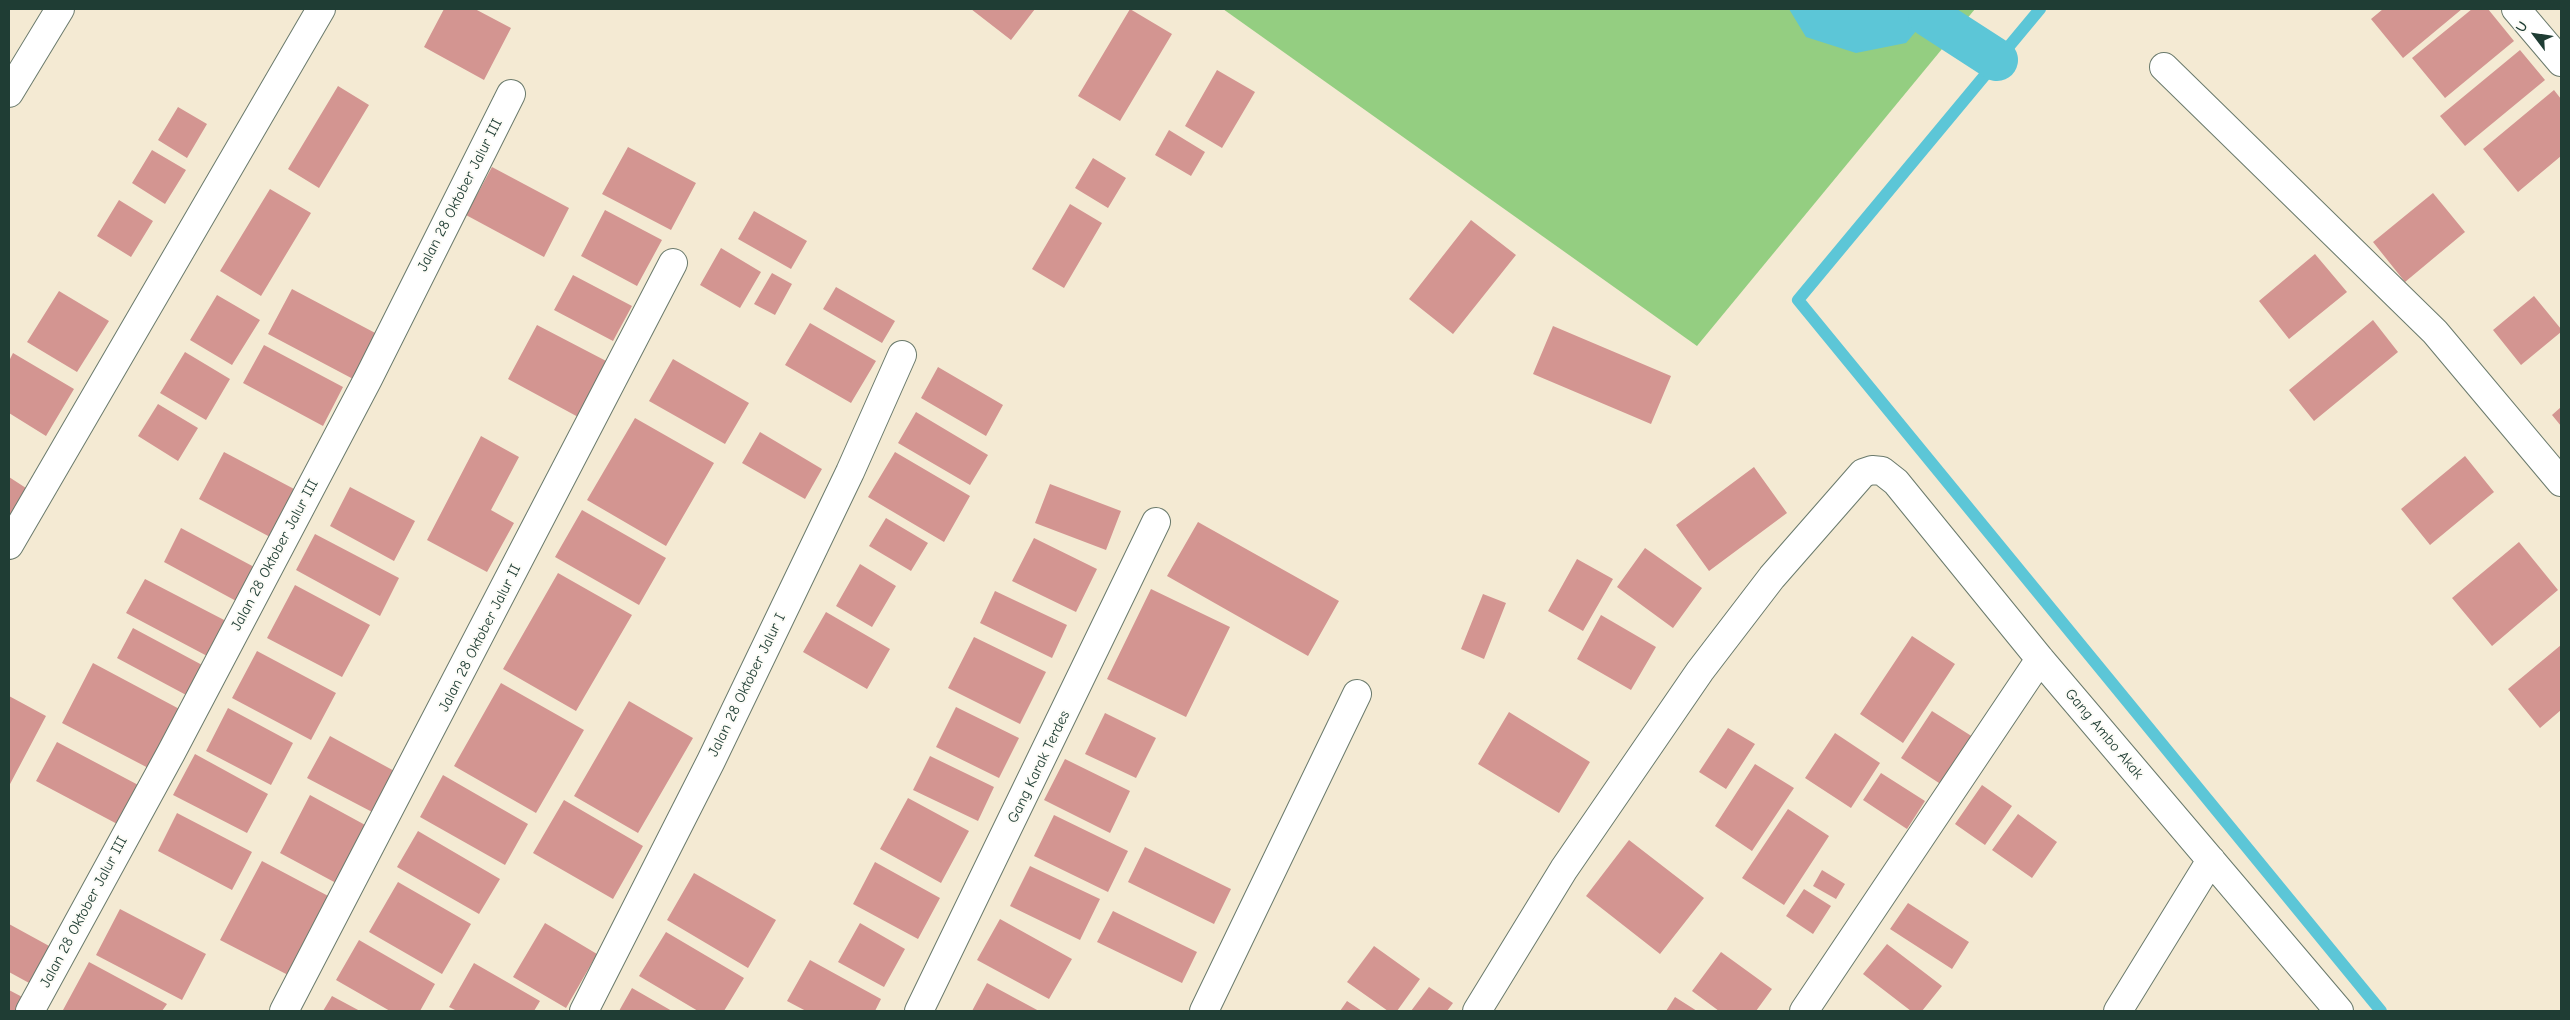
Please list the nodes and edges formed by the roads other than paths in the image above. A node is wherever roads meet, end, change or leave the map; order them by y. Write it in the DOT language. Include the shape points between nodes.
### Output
graph roads {
  1 [pos="60,9"];
  2 [pos="321,9"];
  3 [pos="2516,9"];
  4 [pos="2561,62"];
  5 [pos="2164,67"];
  6 [pos="9,93"];
  7 [pos="511,94"];
  8 [pos="673,263"];
  9 [pos="902,355"];
  10 [pos="2561,482"];
  11 [pos="1156,522"];
  12 [pos="9,545"];
  13 [pos="2040,659"];
  14 [pos="1357,694"];
  15 [pos="2211,860"];
  16 [pos="30,1011"];
  17 [pos="284,1011"];
  18 [pos="584,1011"];
  19 [pos="919,1011"];
  20 [pos="1204,1011"];
  21 [pos="1477,1011"];
  22 [pos="1804,1011"];
  23 [pos="2118,1011"];
  24 [pos="2340,1011"];
  1 -- 6 [label="street"];
  2 -- 12 [label="street"];
  3 -- 4 [label="street"];
  5 -- 10 [label="street" via="2435,332"];
  7 -- 16 [label="street, Jalan 28 Oktober Jalur III" via="364,388"];
  8 -- 17 [label="street, Jalan 28 Oktober Jalur II"];
  9 -- 18 [label="street, Jalan 28 Oktober Jalur I" via="850,472 710,761"];
  11 -- 19 [label="street, Gang Karak Terdes"];
  13 -- 15 [label="street, Gang Ambo Akak"];
  13 -- 21 [label="street, Gang Ambo Akak" via="1896,482 1882,471 1863,473 1772,576 1700,671 1564,869"];
  13 -- 22 [label="street"];
  14 -- 20 [label="street"];
  15 -- 23 [label="street"];
  15 -- 24 [label="street, Gang Ambo Akak"];
}
